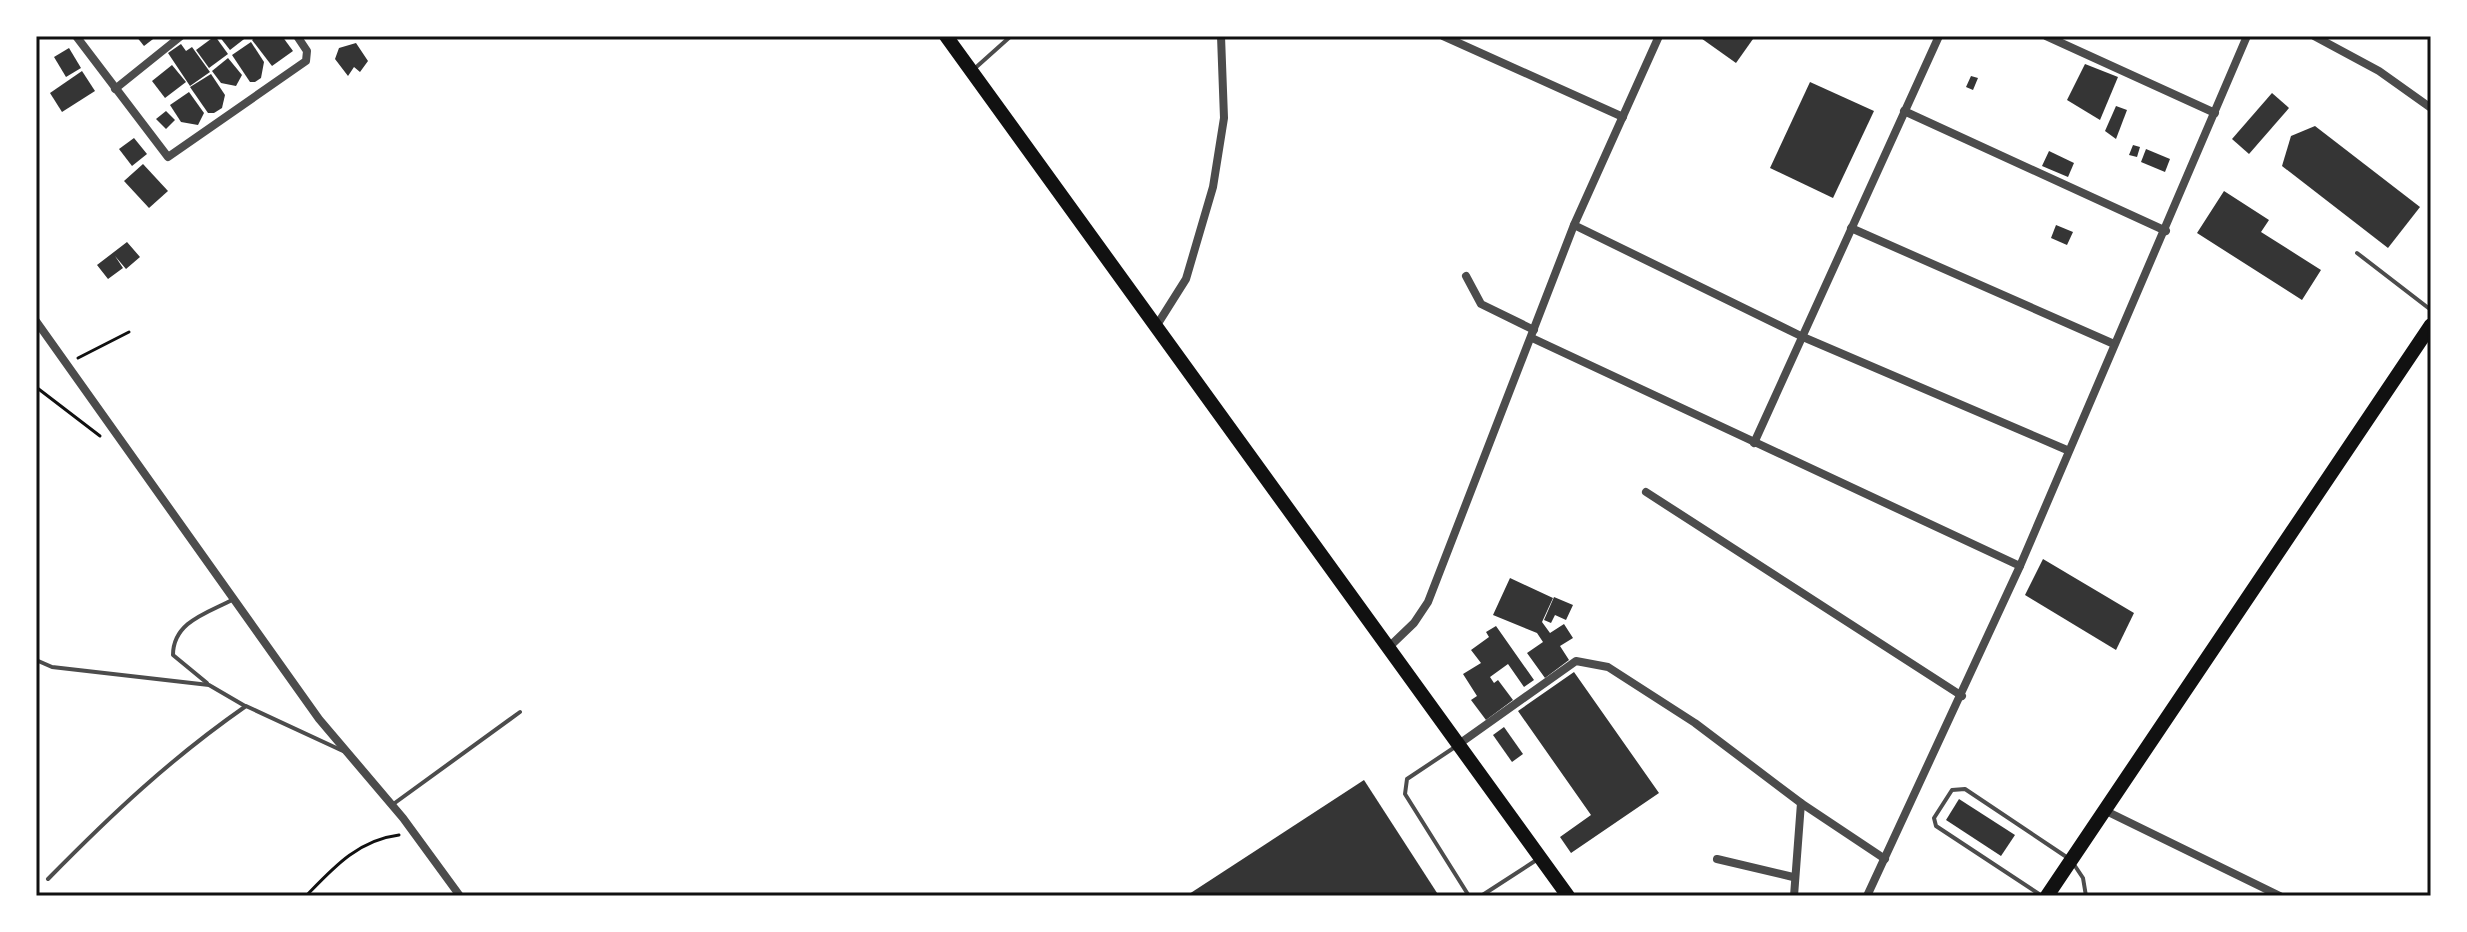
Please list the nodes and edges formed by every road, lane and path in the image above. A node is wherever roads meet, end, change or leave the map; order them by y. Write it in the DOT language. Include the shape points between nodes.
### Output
graph roads {
  1 [pos="76,36"];
  2 [pos="181,36"];
  3 [pos="297,36"];
  4 [pos="946,36"];
  5 [pos="1011,36"];
  6 [pos="1221,36"];
  7 [pos="1443,36"];
  8 [pos="1659,36"];
  9 [pos="1939,36"];
  10 [pos="2046,36"];
  11 [pos="2247,36"];
  12 [pos="2314,36"];
  13 [pos="971,71"];
  14 [pos="115,89"];
  15 [pos="2431,108"];
  16 [pos="1904,111"];
  17 [pos="2215,113"];
  18 [pos="1623,117"];
  19 [pos="1574,225"];
  20 [pos="1851,228"];
  21 [pos="2166,231"];
  22 [pos="2357,253"];
  23 [pos="1466,276"];
  24 [pos="2431,310"];
  25 [pos="36,321"];
  26 [pos="1157,325"];
  27 [pos="2430,328"];
  28 [pos="129,332"];
  29 [pos="1533,334"];
  30 [pos="1803,337"];
  31 [pos="2114,344"];
  32 [pos="67,364"];
  33 [pos="36,387"];
  34 [pos="1754,443"];
  35 [pos="110,444"];
  36 [pos="2067,450"];
  37 [pos="1646,492"];
  38 [pos="2020,566"];
  39 [pos="234,599"];
  40 [pos="1389,647"];
  41 [pos="36,660"];
  42 [pos="209,685"];
  43 [pos="1962,696"];
  44 [pos="246,706"];
  45 [pos="520,712"];
  46 [pos="1459,744"];
  47 [pos="349,753"];
  48 [pos="1801,803"];
  49 [pos="392,805"];
  50 [pos="2104,810"];
  51 [pos="414,833"];
  52 [pos="1540,858"];
  53 [pos="1717,859"];
  54 [pos="1885,859"];
  55 [pos="2071,860"];
  56 [pos="1793,877"];
  57 [pos="48,879"];
  58 [pos="306,896"];
  59 [pos="460,896"];
  60 [pos="1469,896"];
  61 [pos="1481,896"];
  62 [pos="1568,896"];
  63 [pos="1794,896"];
  64 [pos="1867,896"];
  65 [pos="2044,896"];
  66 [pos="2086,896"];
  67 [pos="2280,896"];
  1 -- 14 [label="street"];
  2 -- 14 [label="street"];
  3 -- 14 [label="street" via="307,51 306,61 175,156 163,155"];
  4 -- 13 [label="main road"];
  5 -- 13 [label="lane"];
  6 -- 26 [label="street" via="1224,118 1213,187 1186,279"];
  7 -- 18 [label="street"];
  8 -- 18 [label="street"];
  9 -- 16 [label="street"];
  10 -- 17 [label="street"];
  11 -- 17 [label="street"];
  12 -- 15 [label="street" via="2379,71"];
  13 -- 26 [label="main road"];
  16 -- 20 [label="street"];
  16 -- 21 [label="street"];
  17 -- 21 [label="street"];
  18 -- 19 [label="street"];
  19 -- 29 [label="street"];
  19 -- 30 [label="street"];
  20 -- 30 [label="street"];
  20 -- 31 [label="street"];
  21 -- 31 [label="street"];
  22 -- 24 [label="lane"];
  23 -- 29 [label="street" via="1476,298 1491,312"];
  25 -- 32 [label="street"];
  26 -- 40 [label="main road"];
  27 -- 50 [label="main road"];
  28 -- 32 [label="path"];
  29 -- 34 [label="street"];
  29 -- 40 [label="street" via="1428,602"];
  30 -- 34 [label="street"];
  30 -- 36 [label="street"];
  31 -- 36 [label="street"];
  32 -- 39 [label="street"];
  33 -- 35 [label="path"];
  34 -- 38 [label="street"];
  36 -- 38 [label="street"];
  37 -- 43 [label="street"];
  38 -- 43 [label="street"];
  39 -- 42 [label="lane" via="197,618 173,642 173,655"];
  39 -- 47 [label="street"];
  40 -- 46 [label="main road"];
  41 -- 42 [label="lane" via="52,667"];
  42 -- 44 [label="lane"];
  43 -- 54 [label="street"];
  44 -- 47 [label="lane"];
  44 -- 57 [label="lane" via="173,758"];
  45 -- 49 [label="lane"];
  46 -- 48 [label="street" via="1576,661 1589,662 1608,667 1695,723"];
  46 -- 52 [label="main road"];
  46 -- 60 [label="lane" via="1407,779 1405,794"];
  47 -- 49 [label="street"];
  48 -- 54 [label="street"];
  48 -- 56 [label="street"];
  49 -- 51 [label="street"];
  50 -- 55 [label="main road"];
  50 -- 67 [label="street"];
  51 -- 58 [label="path" via="380,837 340,860"];
  51 -- 59 [label="street"];
  52 -- 61 [label="lane"];
  52 -- 62 [label="main road"];
  53 -- 56 [label="street"];
  54 -- 64 [label="street"];
  55 -- 65 [label="main road"];
  55 -- 65 [label="lane" via="1965,789 1952,790 1934,818 1936,826"];
  55 -- 66 [label="lane" via="2083,878"];
  56 -- 63 [label="street"];
}
